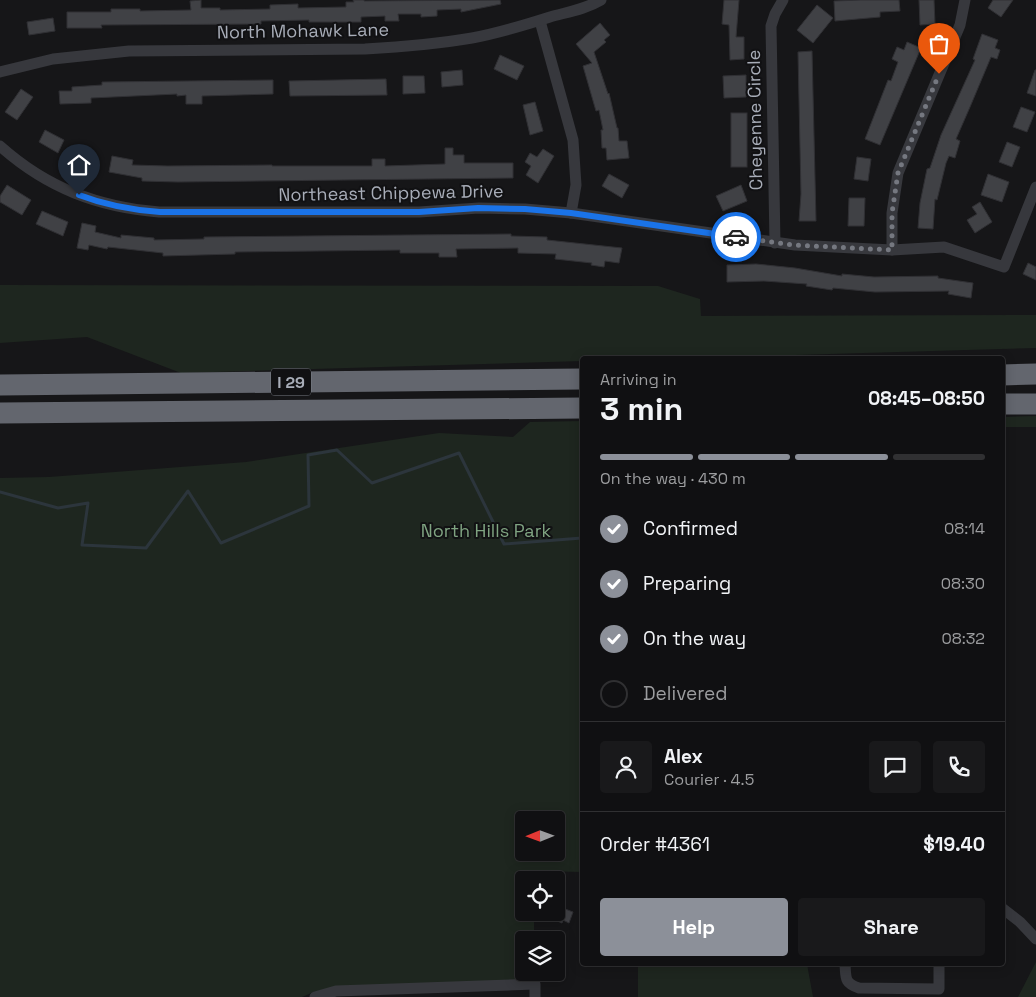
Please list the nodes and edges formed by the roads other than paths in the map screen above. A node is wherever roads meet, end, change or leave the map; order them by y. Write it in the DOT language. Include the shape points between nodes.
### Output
graph roads {
  1 [pos="601,0"];
  2 [pos="783,0"];
  3 [pos="965,0"];
  4 [pos="540,21"];
  5 [pos="0,72"];
  6 [pos="0,146"];
  7 [pos="1036,187"];
  8 [pos="571,213"];
  9 [pos="775,242"];
  10 [pos="892,250"];
  11 [pos="1005,374"];
  12 [pos="1036,374"];
  13 [pos="580,379"];
  14 [pos="0,385"];
  15 [pos="1005,404"];
  16 [pos="1036,404"];
  17 [pos="580,408"];
  18 [pos="0,413"];
  19 [pos="1005,910"];
  20 [pos="1036,939"];
  21 [pos="845,966"];
  22 [pos="939,966"];
  23 [pos="315,997"];
  24 [pos="535,997"];
  1 -- 4 [label="street, North Mohawk Lane"];
  2 -- 9 [label="street, Cheyenne Circle" via="772,26"];
  3 -- 10 [label="street" via="960,25 898,173 892,213"];
  4 -- 5 [label="street, North Mohawk Lane" via="474,38 401,47 129,52 53,59"];
  4 -- 8 [label="street" via="573,140 576,186"];
  6 -- 8 [label="street, Northeast Chippewa Drive" via="36,174 67,190 91,200 134,210 419,212 478,208"];
  7 -- 10 [label="street, Northeast Chippewa Drive" via="1004,267 944,247"];
  8 -- 9 [label="street, Northeast Chippewa Drive"];
  9 -- 10 [label="street, Northeast Chippewa Drive"];
  11 -- 12 [label="highway"];
  13 -- 14 [label="highway, I 29"];
  15 -- 16 [label="highway"];
  17 -- 18 [label="highway, I 29"];
  19 -- 20 [label="street"];
  21 -- 22 [label="street" via="850,986 939,988"];
  23 -- 24 [label="street" via="336,991 535,984"];
}
